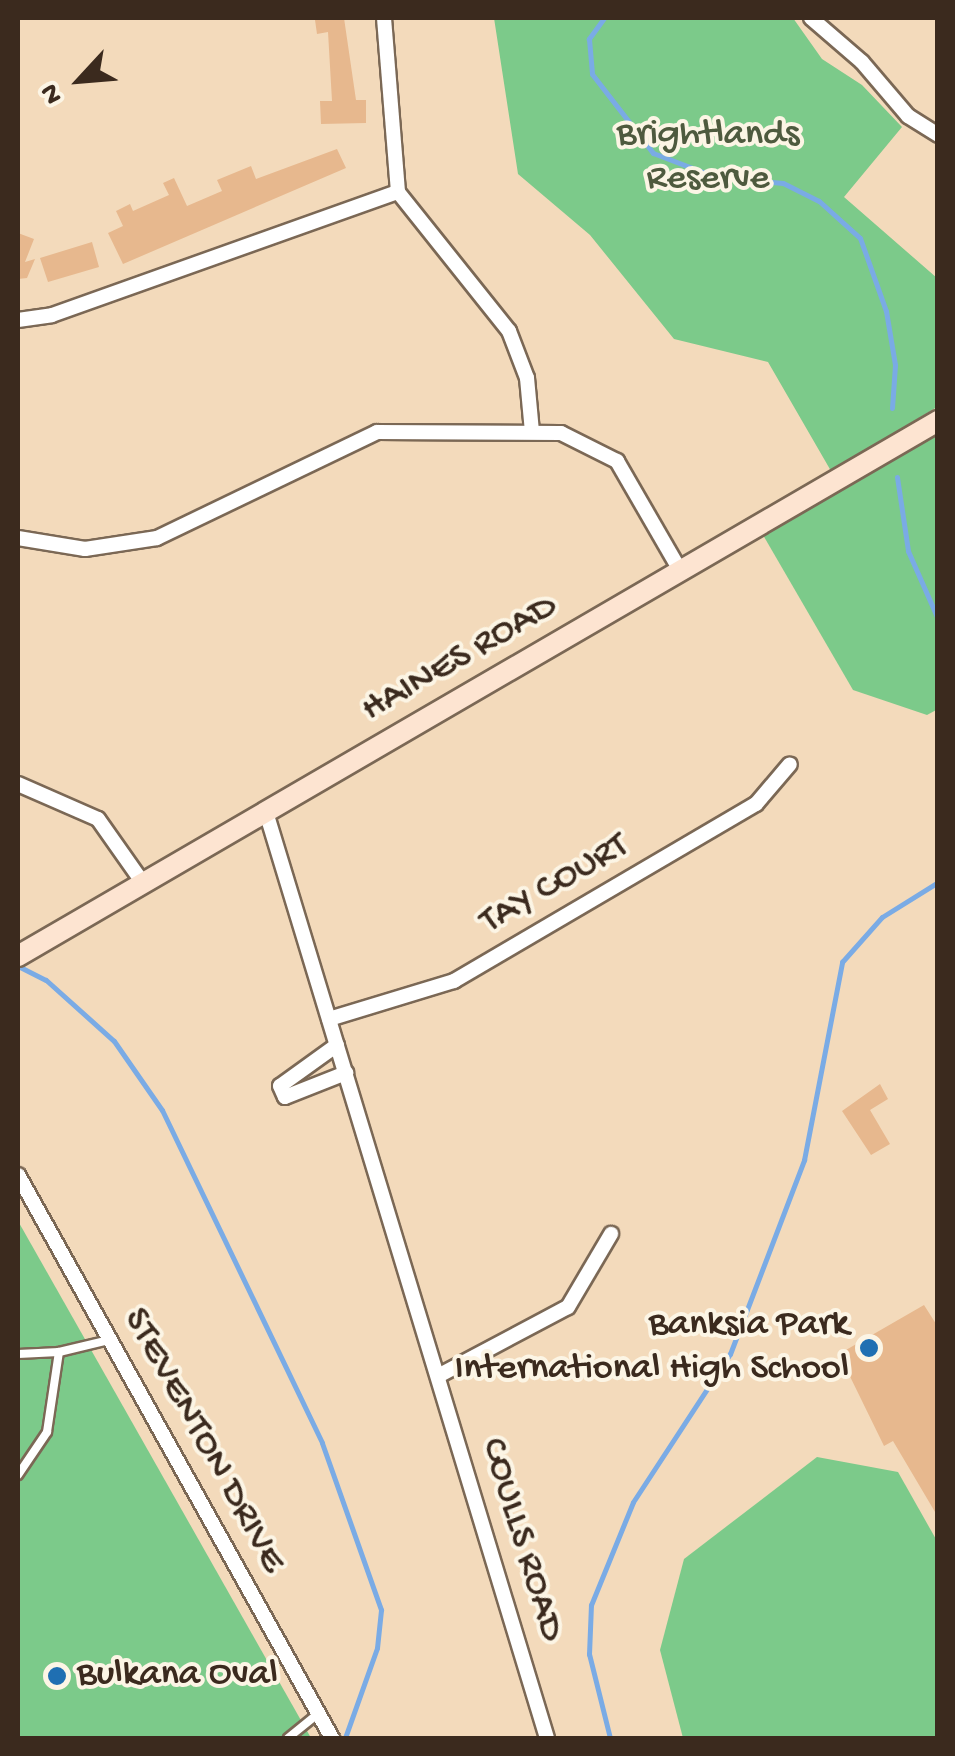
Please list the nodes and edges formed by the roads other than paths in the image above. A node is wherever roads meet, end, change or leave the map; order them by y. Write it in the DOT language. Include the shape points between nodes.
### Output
graph roads {
  1 [pos="384,18"];
  2 [pos="811,18"];
  3 [pos="938,136"];
  4 [pos="398,192"];
  5 [pos="18,320"];
  6 [pos="938,421"];
  7 [pos="532,432"];
  8 [pos="18,538"];
  9 [pos="681,572"];
  10 [pos="790,764"];
  11 [pos="18,784"];
  12 [pos="266,812"];
  13 [pos="143,883"];
  14 [pos="18,956"];
  15 [pos="329,1019"];
  16 [pos="338,1045"];
  17 [pos="346,1073"];
  18 [pos="18,1175"];
  19 [pos="611,1234"];
  20 [pos="109,1340"];
  21 [pos="59,1352"];
  22 [pos="18,1354"];
  23 [pos="438,1376"];
  24 [pos="18,1474"];
  25 [pos="318,1714"];
  26 [pos="288,1738"];
  27 [pos="332,1738"];
  28 [pos="547,1738"];
  1 -- 4 [label="street"];
  2 -- 3 [label="street" via="875,75 908,116"];
  4 -- 5 [label="street" via="52,315"];
  4 -- 7 [label="street" via="509,331 527,378"];
  6 -- 9 [label="main road, HAINES ROAD"];
  7 -- 8 [label="street" via="377,432 156,538 85,549"];
  7 -- 9 [label="street" via="577,437 616,461"];
  9 -- 12 [label="main road, HAINES ROAD"];
  10 -- 15 [label="street, TAY COURT" via="756,804 454,981"];
  11 -- 13 [label="street" via="98,818"];
  12 -- 13 [label="main road, HAINES ROAD"];
  12 -- 15 [label="street, COULLS ROAD"];
  13 -- 14 [label="main road, HAINES ROAD"];
  15 -- 16 [label="street, COULLS ROAD"];
  16 -- 17 [label="street, COULLS ROAD"];
  16 -- 17 [label="street" via="280,1086 285,1097"];
  17 -- 23 [label="street, COULLS ROAD"];
  18 -- 20 [label="street, STEVENTON DRIVE"];
  19 -- 23 [label="street" via="568,1308"];
  20 -- 21 [label="lane"];
  20 -- 25 [label="street, STEVENTON DRIVE"];
  21 -- 22 [label="lane"];
  21 -- 24 [label="lane" via="47,1432"];
  23 -- 28 [label="street, COULLS ROAD"];
  25 -- 26 [label="lane"];
  25 -- 27 [label="street, STEVENTON DRIVE"];
}
